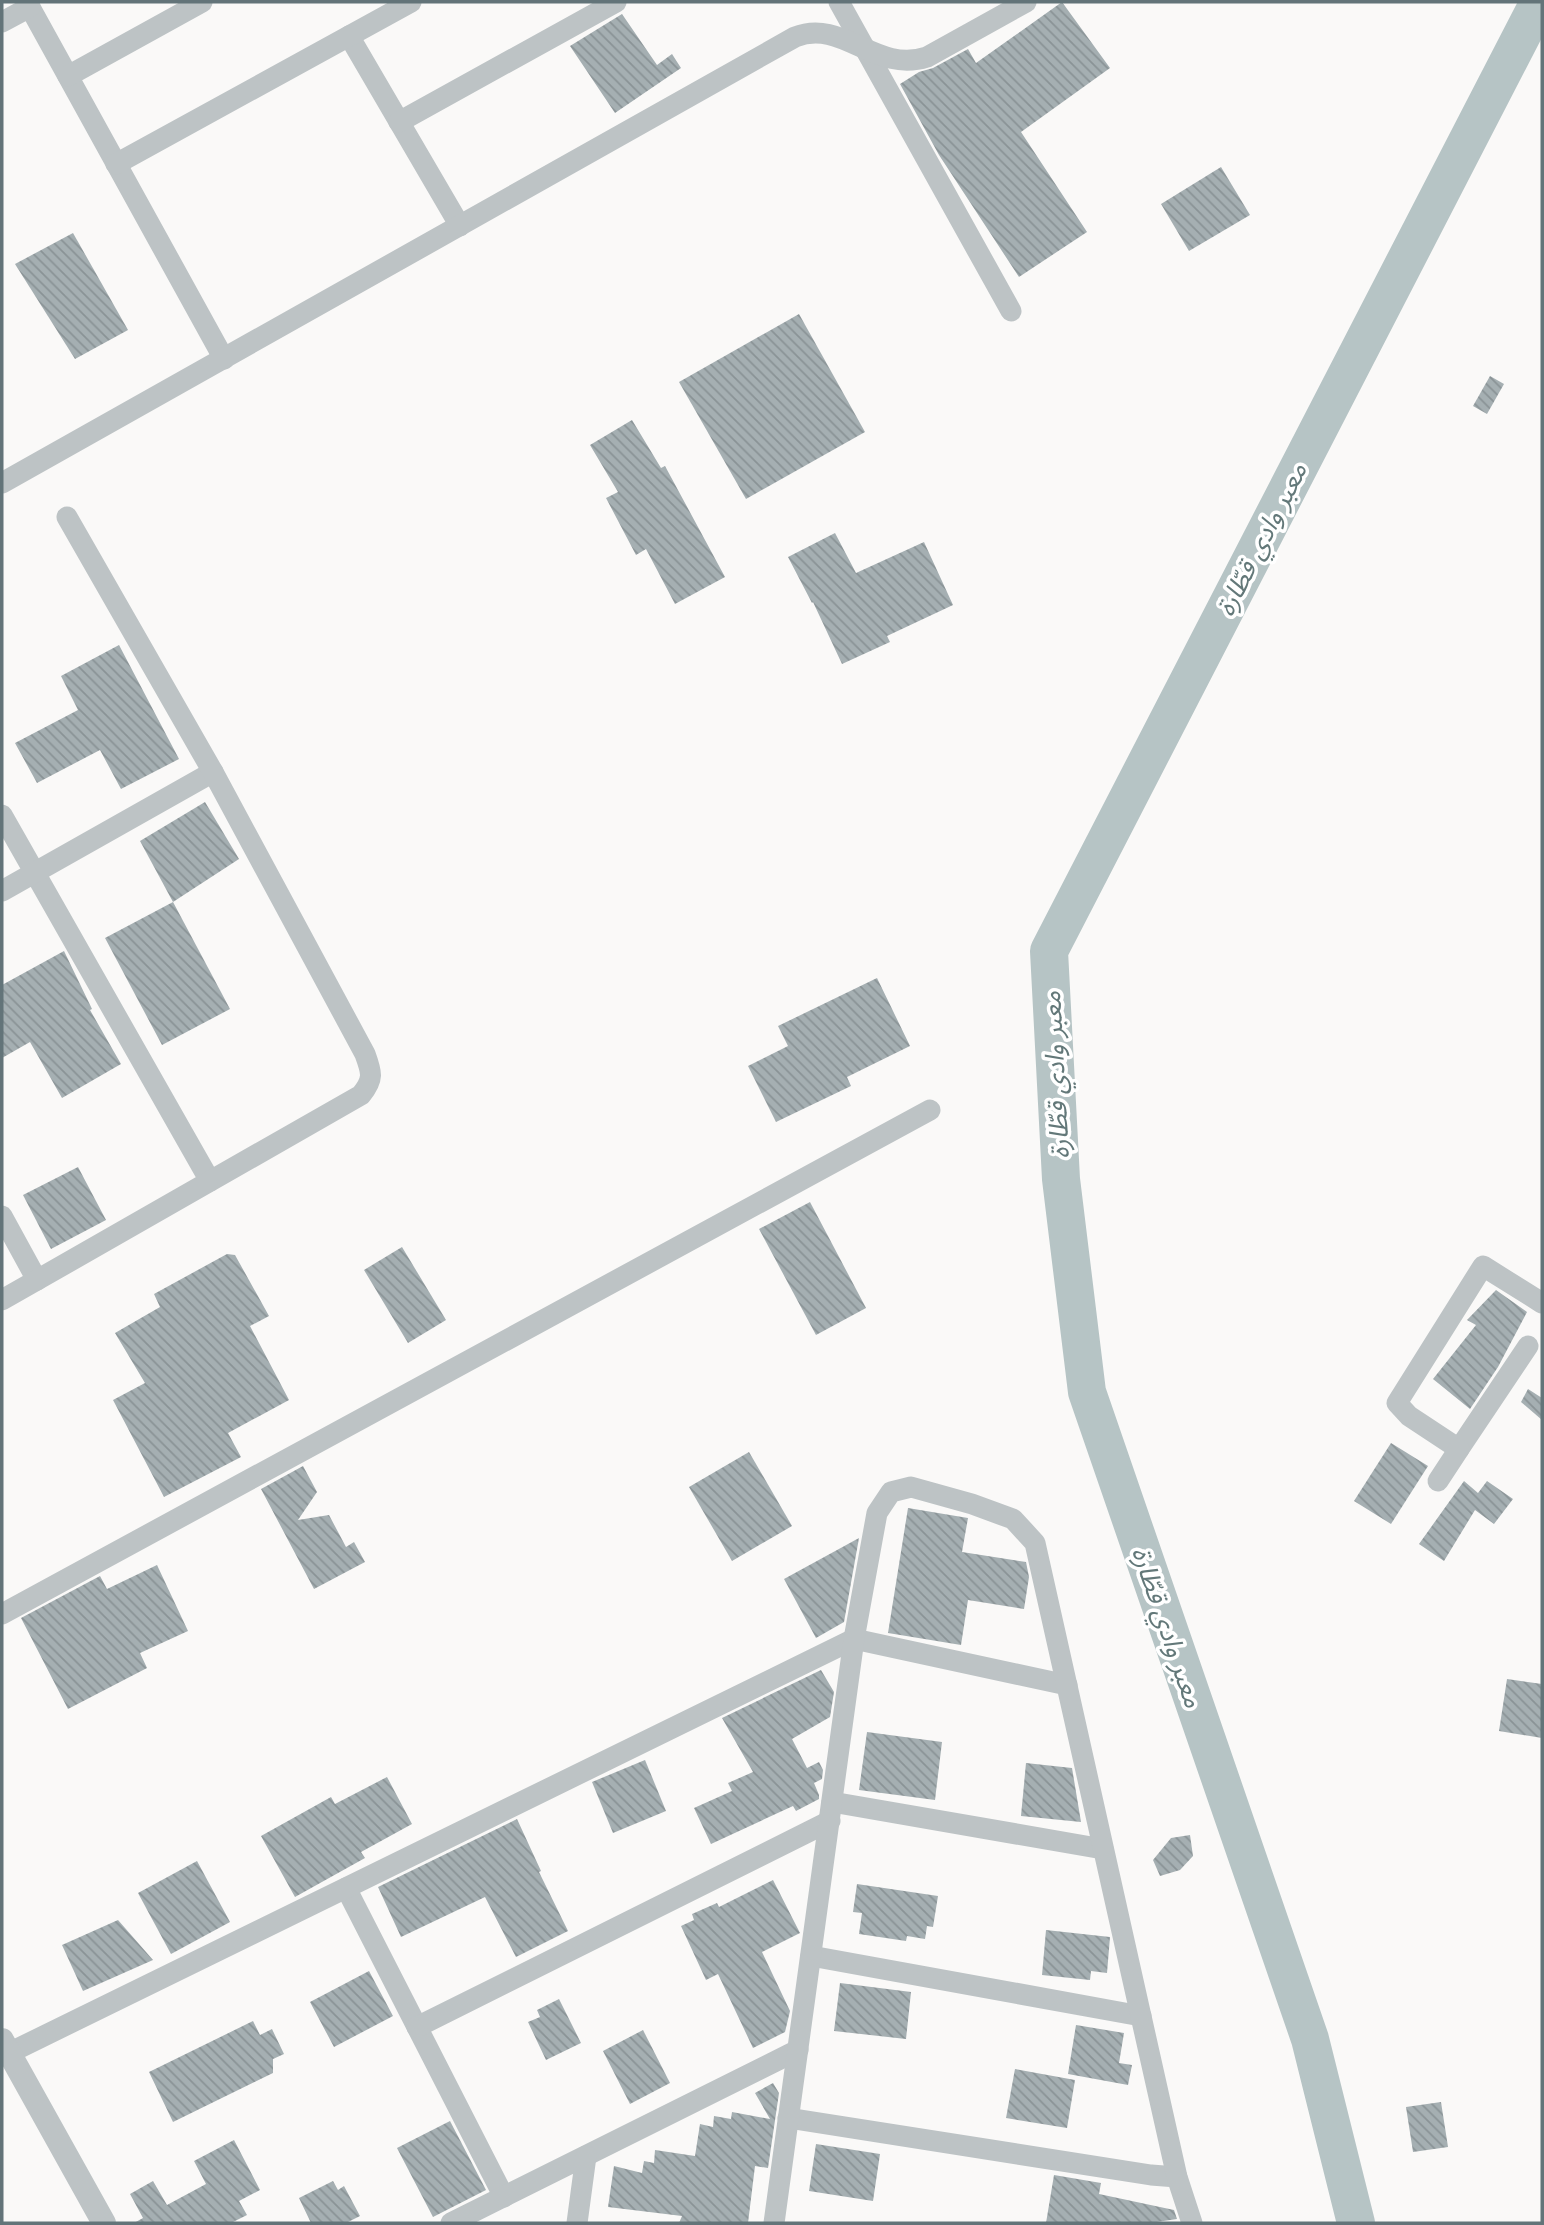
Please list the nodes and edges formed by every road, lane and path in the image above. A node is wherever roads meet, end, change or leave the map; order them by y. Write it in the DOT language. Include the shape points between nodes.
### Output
graph roads {
  1 [pos="202,2"];
  2 [pos="411,2"];
  3 [pos="616,2"];
  4 [pos="839,2"];
  5 [pos="1026,2"];
  6 [pos="28,4"];
  7 [pos="2,22"];
  8 [pos="349,36"];
  9 [pos="865,50"];
  10 [pos="68,76"];
  11 [pos="399,121"];
  12 [pos="116,164"];
  13 [pos="460,226"];
  14 [pos="1012,311"];
  15 [pos="224,359"];
  16 [pos="2,483"];
  17 [pos="68,517"];
  18 [pos="214,772"];
  19 [pos="2,815"];
  20 [pos="34,873"];
  21 [pos="2,891"];
  22 [pos="930,1110"];
  23 [pos="210,1181"];
  24 [pos="2,1216"];
  25 [pos="37,1280"];
  26 [pos="2,1300"];
  27 [pos="1542,1303"];
  28 [pos="1528,1346"];
  29 [pos="1459,1449"];
  30 [pos="1438,1481"];
  31 [pos="2,1614"];
  32 [pos="854,1639"];
  33 [pos="1067,1685"];
  34 [pos="831,1812"];
  35 [pos="1104,1849"];
  36 [pos="346,1888"];
  37 [pos="811,1956"];
  38 [pos="1141,2016"];
  39 [pos="417,2027"];
  40 [pos="5,2047"];
  41 [pos="798,2050"];
  42 [pos="788,2118"];
  43 [pos="586,2156"];
  44 [pos="1177,2177"];
  45 [pos="504,2197"];
  46 [pos="104,2223"];
  47 [pos="451,2223"];
  48 [pos="577,2223"];
  49 [pos="774,2223"];
  50 [pos="1192,2223"];
  1 -- 10 [label="street"];
  2 -- 8 [label="street"];
  3 -- 11 [label="street"];
  4 -- 9 [label="street"];
  5 -- 9 [label="street" via="916,61"];
  6 -- 7 [label="street"];
  6 -- 10 [label="street"];
  8 -- 11 [label="street"];
  8 -- 12 [label="street"];
  9 -- 13 [label="street" via="827,32 795,37"];
  9 -- 14 [label="street"];
  10 -- 12 [label="street"];
  11 -- 13 [label="street"];
  12 -- 15 [label="street"];
  13 -- 15 [label="street"];
  15 -- 16 [label="street"];
  17 -- 18 [label="street"];
  18 -- 20 [label="street"];
  18 -- 23 [label="street" via="371,1071 370,1084 361,1095"];
  19 -- 20 [label="street"];
  20 -- 21 [label="street"];
  20 -- 23 [label="street"];
  22 -- 31 [label="street"];
  23 -- 25 [label="street"];
  24 -- 25 [label="street"];
  25 -- 26 [label="street"];
  27 -- 29 [label="street" via="1483,1266 1397,1403"];
  28 -- 29 [label="street"];
  29 -- 30 [label="street"];
  32 -- 33 [label="street"];
  32 -- 33 [label="street" via="877,1513 891,1492 911,1487 1013,1519 1035,1543"];
  32 -- 34 [label="street"];
  32 -- 36 [label="street"];
  33 -- 35 [label="street"];
  34 -- 35 [label="street"];
  34 -- 37 [label="street"];
  34 -- 39 [label="street"];
  35 -- 38 [label="street"];
  36 -- 39 [label="street"];
  36 -- 40 [label="street"];
  37 -- 38 [label="street"];
  37 -- 41 [label="street"];
  38 -- 44 [label="street"];
  39 -- 45 [label="street"];
  40 -- 46 [label="street"];
  41 -- 42 [label="street"];
  41 -- 43 [label="street"];
  42 -- 44 [label="street"];
  42 -- 49 [label="street"];
  43 -- 45 [label="street"];
  43 -- 48 [label="street"];
  44 -- 50 [label="street"];
  45 -- 47 [label="street"];
}
